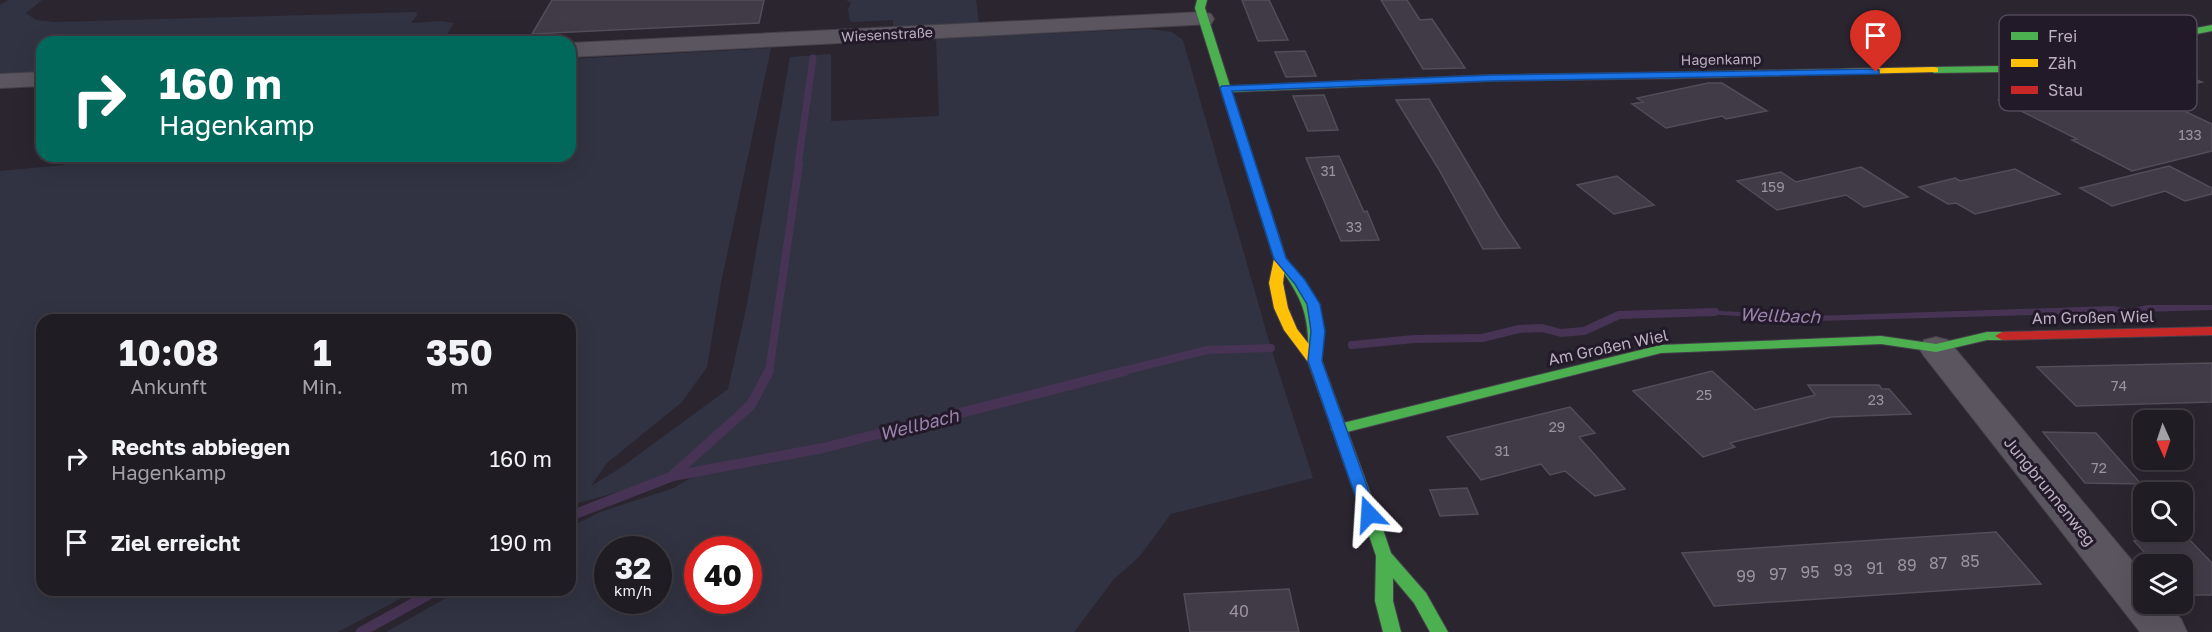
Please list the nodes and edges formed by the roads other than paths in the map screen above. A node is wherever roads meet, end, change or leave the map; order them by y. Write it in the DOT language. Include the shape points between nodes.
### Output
graph roads {
  1 [pos="1199,7"];
  2 [pos="2212,28"];
  3 [pos="2197,31"];
  4 [pos="576,50"];
  5 [pos="1999,69"];
  6 [pos="36,79"];
  7 [pos="0,81"];
  8 [pos="1226,88"];
  9 [pos="1280,259"];
  10 [pos="2212,331"];
  11 [pos="1936,348"];
  12 [pos="1315,361"];
  13 [pos="1339,429"];
  14 [pos="1384,556"];
  15 [pos="1392,632"];
  16 [pos="1439,632"];
  17 [pos="2165,632"];
  1 -- 4 [label="street, Wiesenstraße"];
  1 -- 8 [label="street"];
  2 -- 3 [label="street, Hagenkamp"];
  5 -- 8 [label="street, Hagenkamp" via="1491,78"];
  6 -- 7 [label="street"];
  8 -- 9 [label="street"];
  9 -- 12 [label="street" via="1276,283 1281,308 1291,330"];
  9 -- 12 [label="street" via="1314,304 1318,331"];
  10 -- 11 [label="street, Am Großen Wiel" via="1987,336"];
  11 -- 13 [label="street, Am Großen Wiel" via="1881,340 1661,349"];
  11 -- 17 [label="street, Jungbrunnenweg"];
  12 -- 13 [label="street"];
  13 -- 14 [label="street"];
  14 -- 15 [label="street" via="1384,601"];
  14 -- 16 [label="street" via="1420,598"];
}
